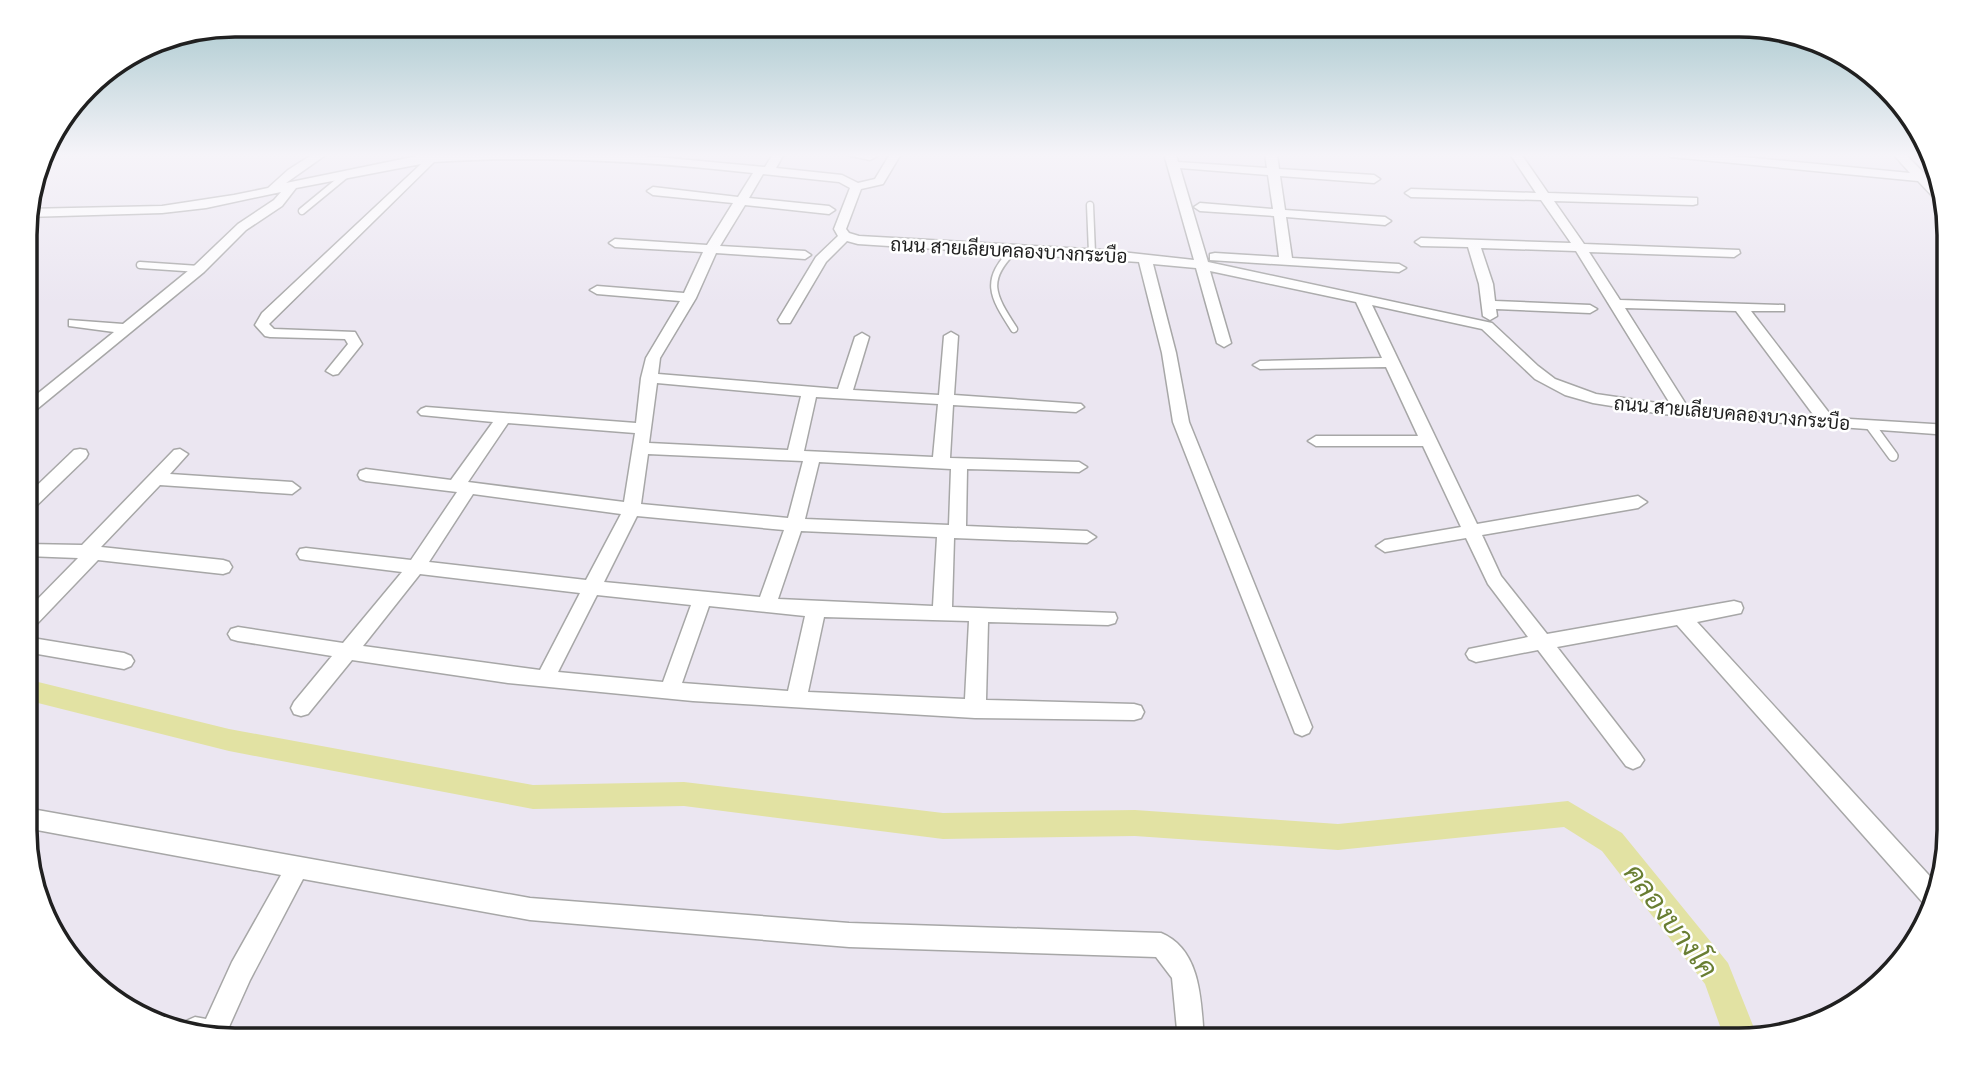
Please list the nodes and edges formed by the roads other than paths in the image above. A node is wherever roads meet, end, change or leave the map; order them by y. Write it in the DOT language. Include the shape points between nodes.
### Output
graph roads {
  1 [pos="198,204"];
  2 [pos="250,204"];
  3 [pos="276,204"];
  4 [pos="311,204"];
  5 [pos="386,204"];
  6 [pos="741,204"];
  7 [pos="775,204"];
  8 [pos="850,204"];
  9 [pos="1184,204"];
  10 [pos="1278,204"];
  11 [pos="1550,204"];
  12 [pos="1090,205"];
  13 [pos="1200,207"];
  14 [pos="829,210"];
  15 [pos="302,211"];
  16 [pos="1279,212"];
  17 [pos="38,213"];
  18 [pos="1385,220"];
  19 [pos="242,227"];
  20 [pos="845,236"];
  21 [pos="1421,242"];
  22 [pos="615,243"];
  23 [pos="1473,244"];
  24 [pos="1580,247"];
  25 [pos="712,248"];
  26 [pos="1015,249"];
  27 [pos="1091,253"];
  28 [pos="1734,253"];
  29 [pos="806,255"];
  30 [pos="1215,257"];
  31 [pos="1145,258"];
  32 [pos="1286,261"];
  33 [pos="141,265"];
  34 [pos="1201,265"];
  35 [pos="1399,268"];
  36 [pos="199,269"];
  37 [pos="597,290"];
  38 [pos="689,298"];
  39 [pos="1362,300"];
  40 [pos="1615,304"];
  41 [pos="1489,305"];
  42 [pos="1740,307"];
  43 [pos="1779,308"];
  44 [pos="1590,309"];
  45 [pos="785,320"];
  46 [pos="74,323"];
  47 [pos="1487,326"];
  48 [pos="127,329"];
  49 [pos="1014,329"];
  50 [pos="951,335"];
  51 [pos="862,337"];
  52 [pos="1224,343"];
  53 [pos="1391,362"];
  54 [pos="1260,365"];
  55 [pos="333,371"];
  56 [pos="648,377"];
  57 [pos="810,392"];
  58 [pos="844,394"];
  59 [pos="945,401"];
  60 [pos="37,402"];
  61 [pos="1076,407"];
  62 [pos="1682,410"];
  63 [pos="426,412"];
  64 [pos="504,418"];
  65 [pos="1828,423"];
  66 [pos="1871,426"];
  67 [pos="645,429"];
  68 [pos="1937,429"];
  69 [pos="1316,441"];
  70 [pos="1429,441"];
  71 [pos="642,447"];
  72 [pos="80,454"];
  73 [pos="180,454"];
  74 [pos="803,456"];
  75 [pos="1893,456"];
  76 [pos="950,464"];
  77 [pos="1079,467"];
  78 [pos="366,475"];
  79 [pos="156,479"];
  80 [pos="462,487"];
  81 [pos="292,488"];
  82 [pos="37,495"];
  83 [pos="1637,502"];
  84 [pos="632,509"];
  85 [pos="795,524"];
  86 [pos="952,530"];
  87 [pos="1471,531"];
  88 [pos="1087,537"];
  89 [pos="1385,546"];
  90 [pos="37,550"];
  91 [pos="90,552"];
  92 [pos="306,554"];
  93 [pos="223,567"];
  94 [pos="416,567"];
  95 [pos="592,588"];
  96 [pos="702,599"];
  97 [pos="767,605"];
  98 [pos="1734,608"];
  99 [pos="816,610"];
  100 [pos="37,611"];
  101 [pos="942,614"];
  102 [pos="979,615"];
  103 [pos="1681,617"];
  104 [pos="1108,618"];
  105 [pos="239,634"];
  106 [pos="1542,642"];
  107 [pos="37,646"];
  108 [pos="349,650"];
  109 [pos="1476,654"];
  110 [pos="124,661"];
  111 [pos="545,679"];
  112 [pos="670,690"];
  113 [pos="796,700"];
  114 [pos="301,708"];
  115 [pos="975,710"];
  116 [pos="1134,712"];
  117 [pos="1301,727"];
  118 [pos="1633,760"];
  119 [pos="37,820"];
  120 [pos="298,866"];
  121 [pos="1928,891"];
  122 [pos="209,1026"];
  123 [pos="1190,1028"];
  1 -- 17 [label="street" via="167,209"];
  2 -- 19 [label="street"];
  3 -- 19 [label="street"];
  4 -- 15 [label="lane"];
  5 -- 55 [label="street" via="262,325 270,333 350,335 355,344"];
  6 -- 25 [label="street"];
  7 -- 14 [label="street"];
  8 -- 20 [label="street" via="840,229"];
  9 -- 34 [label="street"];
  10 -- 16 [label="street"];
  11 -- 24 [label="street"];
  12 -- 27 [label="lane"];
  13 -- 16 [label="street"];
  16 -- 18 [label="street"];
  16 -- 32 [label="street"];
  19 -- 36 [label="street"];
  20 -- 26 [label="street, ถนน สายเลียบคลองบางกระบือ" via="874,243"];
  20 -- 45 [label="street" via="821,260"];
  21 -- 23 [label="street"];
  22 -- 25 [label="street"];
  23 -- 24 [label="street"];
  23 -- 41 [label="street"];
  24 -- 28 [label="street"];
  24 -- 40 [label="street"];
  25 -- 29 [label="street"];
  25 -- 38 [label="street"];
  26 -- 27 [label="street, ถนน สายเลียบคลองบางกระบือ"];
  26 -- 49 [label="lane" via="997,267 993,282 994,299"];
  27 -- 31 [label="street, ถนน สายเลียบคลองบางกระบือ"];
  30 -- 32 [label="street"];
  31 -- 34 [label="street, ถนน สายเลียบคลองบางกระบือ"];
  31 -- 117 [label="street" via="1181,422"];
  32 -- 35 [label="street"];
  33 -- 36 [label="lane"];
  34 -- 39 [label="street, ถนน สายเลียบคลองบางกระบือ"];
  34 -- 52 [label="street"];
  36 -- 48 [label="street"];
  37 -- 38 [label="street"];
  38 -- 56 [label="street" via="653,358"];
  39 -- 47 [label="street, ถนน สายเลียบคลองบางกระบือ"];
  39 -- 53 [label="street"];
  40 -- 42 [label="street"];
  40 -- 62 [label="street"];
  41 -- 44 [label="street"];
  41 -- 47 [label="street"];
  42 -- 43 [label="street"];
  42 -- 65 [label="street"];
  46 -- 48 [label="street"];
  47 -- 62 [label="street, ถนน สายเลียบคลองบางกระบือ" via="1521,362 1550,382 1602,401"];
  48 -- 60 [label="street"];
  50 -- 59 [label="street"];
  51 -- 58 [label="street"];
  53 -- 54 [label="street"];
  53 -- 70 [label="street"];
  56 -- 57 [label="street"];
  56 -- 67 [label="street"];
  57 -- 58 [label="street"];
  57 -- 74 [label="street"];
  58 -- 59 [label="street"];
  59 -- 61 [label="street"];
  59 -- 76 [label="street"];
  62 -- 65 [label="street, ถนน สายเลียบคลองบางกระบือ"];
  63 -- 64 [label="street"];
  64 -- 67 [label="street"];
  64 -- 80 [label="street"];
  65 -- 66 [label="street, ถนน สายเลียบคลองบางกระบือ"];
  66 -- 68 [label="street, ถนน สายเลียบคลองบางกระบือ"];
  66 -- 75 [label="lane"];
  67 -- 71 [label="street"];
  69 -- 70 [label="street"];
  70 -- 87 [label="street"];
  71 -- 74 [label="street"];
  71 -- 84 [label="street"];
  72 -- 82 [label="street"];
  73 -- 79 [label="street"];
  74 -- 76 [label="street"];
  74 -- 85 [label="street"];
  76 -- 77 [label="street"];
  76 -- 86 [label="street"];
  78 -- 80 [label="street"];
  79 -- 81 [label="street"];
  79 -- 91 [label="street"];
  80 -- 84 [label="street"];
  80 -- 94 [label="street"];
  83 -- 87 [label="street"];
  84 -- 85 [label="street"];
  84 -- 95 [label="street"];
  85 -- 86 [label="street"];
  85 -- 97 [label="street"];
  86 -- 88 [label="street"];
  86 -- 101 [label="street"];
  87 -- 89 [label="street"];
  87 -- 106 [label="street" via="1494,579"];
  90 -- 91 [label="street"];
  91 -- 93 [label="street"];
  91 -- 100 [label="street"];
  92 -- 94 [label="street"];
  94 -- 95 [label="street"];
  94 -- 108 [label="street"];
  95 -- 96 [label="street"];
  95 -- 111 [label="street"];
  96 -- 97 [label="street"];
  96 -- 112 [label="street"];
  97 -- 99 [label="street"];
  98 -- 103 [label="street"];
  99 -- 101 [label="street"];
  99 -- 113 [label="street"];
  101 -- 102 [label="street"];
  102 -- 104 [label="street"];
  102 -- 115 [label="street"];
  103 -- 106 [label="street"];
  103 -- 121 [label="street"];
  105 -- 108 [label="street"];
  106 -- 109 [label="street"];
  106 -- 118 [label="street"];
  107 -- 110 [label="street"];
  108 -- 111 [label="street"];
  108 -- 114 [label="street"];
  111 -- 112 [label="street"];
  112 -- 113 [label="street"];
  113 -- 115 [label="street"];
  115 -- 116 [label="street"];
  119 -- 120 [label="street"];
  120 -- 122 [label="street"];
  120 -- 123 [label="street" via="530,909 849,935 1161,945 1177,957 1186,975"];
}
